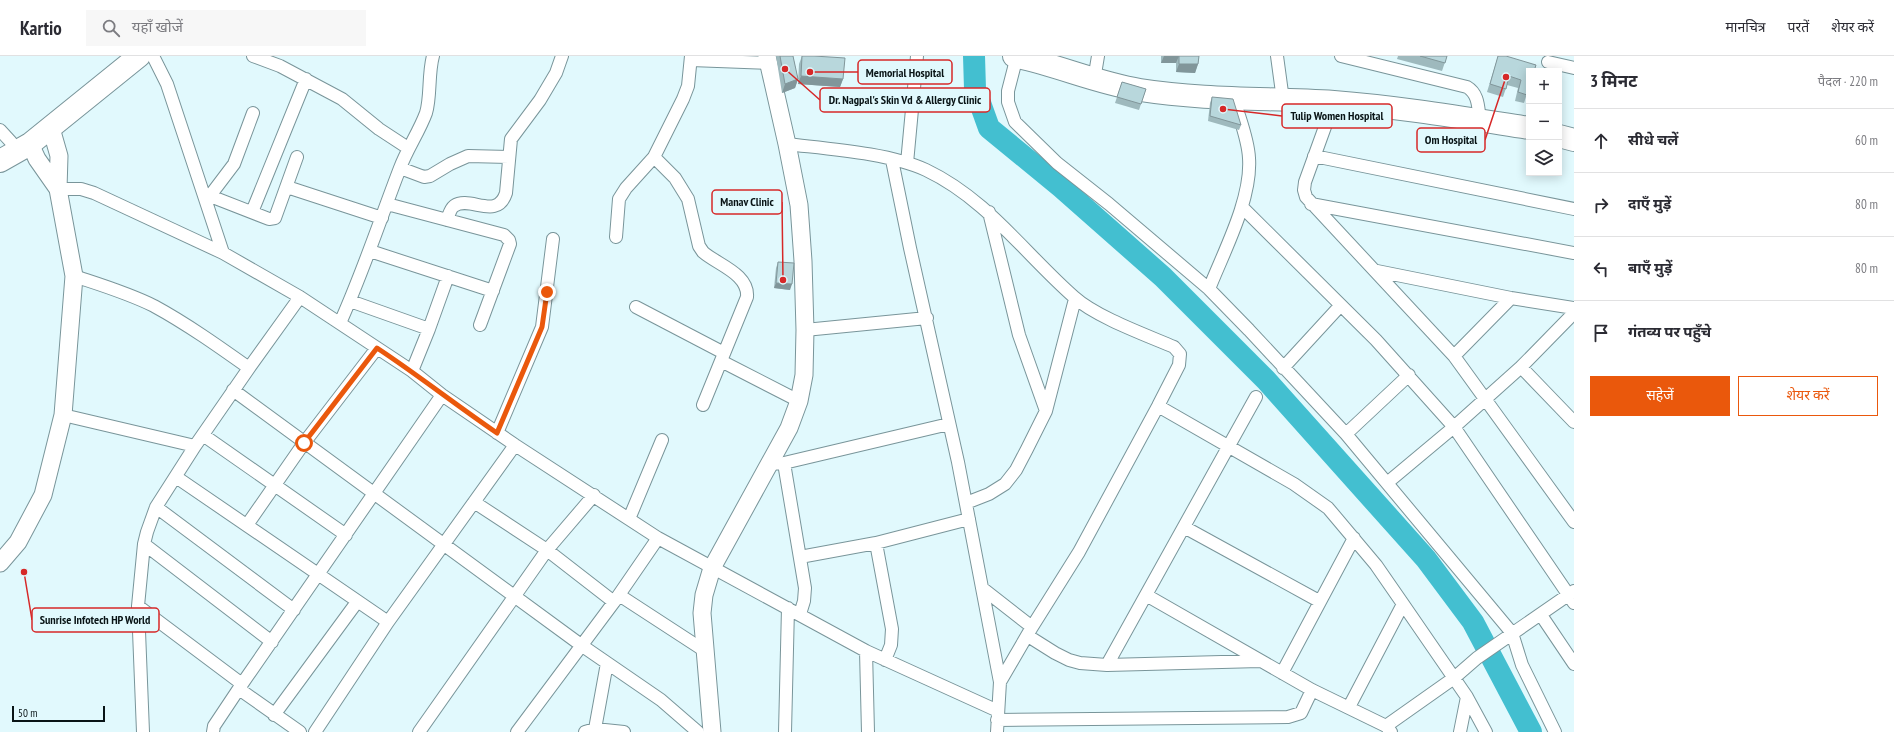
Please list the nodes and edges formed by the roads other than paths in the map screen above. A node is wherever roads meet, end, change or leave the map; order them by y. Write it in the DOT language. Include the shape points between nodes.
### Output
graph roads {
  1 [pos="116,56"];
  2 [pos="139,56"];
  3 [pos="153,56"];
  4 [pos="433,56"];
  5 [pos="562,56"];
  6 [pos="917,56"];
  7 [pos="1016,56"];
  8 [pos="1098,56"];
  9 [pos="1277,56"];
  10 [pos="1341,56"];
  11 [pos="257,57"];
  12 [pos="691,58"];
  13 [pos="767,59"];
  14 [pos="1548,63"];
  15 [pos="1574,68"];
  16 [pos="306,79"];
  17 [pos="1094,80"];
  18 [pos="1234,99"];
  19 [pos="1283,100"];
  20 [pos="1334,102"];
  21 [pos="253,113"];
  22 [pos="1480,120"];
  23 [pos="1526,124"];
  24 [pos="24,136"];
  25 [pos="1562,137"];
  26 [pos="1574,140"];
  27 [pos="787,144"];
  28 [pos="408,148"];
  29 [pos="297,156"];
  30 [pos="509,156"];
  31 [pos="1314,156"];
  32 [pos="654,157"];
  33 [pos="892,160"];
  34 [pos="0,161"];
  35 [pos="907,163"];
  36 [pos="400,168"];
  37 [pos="287,187"];
  38 [pos="58,189"];
  39 [pos="208,198"];
  40 [pos="387,204"];
  41 [pos="1311,204"];
  42 [pos="1242,207"];
  43 [pos="1574,209"];
  44 [pos="252,212"];
  45 [pos="989,212"];
  46 [pos="382,218"];
  47 [pos="447,220"];
  48 [pos="616,237"];
  49 [pos="552,238"];
  50 [pos="370,251"];
  51 [pos="224,253"];
  52 [pos="1574,253"];
  53 [pos="1377,271"];
  54 [pos="74,276"];
  55 [pos="448,276"];
  56 [pos="1209,289"];
  57 [pos="493,291"];
  58 [pos="300,297"];
  59 [pos="1511,298"];
  60 [pos="1075,299"];
  61 [pos="350,301"];
  62 [pos="1340,306"];
  63 [pos="636,307"];
  64 [pos="1574,308"];
  65 [pos="1574,313"];
  66 [pos="927,318"];
  67 [pos="340,323"];
  68 [pos="480,325"];
  69 [pos="429,329"];
  70 [pos="805,330"];
  71 [pos="377,348"];
  72 [pos="1454,356"];
  73 [pos="723,357"];
  74 [pos="1521,367"];
  75 [pos="249,368"];
  76 [pos="1283,368"];
  77 [pos="412,371"];
  78 [pos="1409,375"];
  79 [pos="233,390"];
  80 [pos="442,395"];
  81 [pos="1256,397"];
  82 [pos="799,400"];
  83 [pos="1485,400"];
  84 [pos="703,405"];
  85 [pos="1158,406"];
  86 [pos="1046,411"];
  87 [pos="63,415"];
  88 [pos="1574,422"];
  89 [pos="949,424"];
  90 [pos="1454,427"];
  91 [pos="497,433"];
  92 [pos="1346,434"];
  93 [pos="202,435"];
  94 [pos="662,440"];
  95 [pos="304,443"];
  96 [pos="515,445"];
  97 [pos="195,446"];
  98 [pos="1228,446"];
  99 [pos="776,463"];
  100 [pos="176,477"];
  101 [pos="1386,483"];
  102 [pos="275,486"];
  103 [pos="375,493"];
  104 [pos="594,495"];
  105 [pos="474,502"];
  106 [pos="966,503"];
  107 [pos="156,507"];
  108 [pos="629,519"];
  109 [pos="968,519"];
  110 [pos="1574,522"];
  111 [pos="247,525"];
  112 [pos="1184,527"];
  113 [pos="346,535"];
  114 [pos="658,538"];
  115 [pos="1354,538"];
  116 [pos="876,543"];
  117 [pos="144,544"];
  118 [pos="443,544"];
  119 [pos="547,550"];
  120 [pos="800,557"];
  121 [pos="0,563"];
  122 [pos="712,568"];
  123 [pos="318,574"];
  124 [pos="982,588"];
  125 [pos="1146,595"];
  126 [pos="514,596"];
  127 [pos="1572,597"];
  128 [pos="616,598"];
  129 [pos="1320,601"];
  130 [pos="357,602"];
  131 [pos="1403,604"];
  132 [pos="138,606"];
  133 [pos="788,608"];
  134 [pos="294,610"];
  135 [pos="800,614"];
  136 [pos="1541,615"];
  137 [pos="388,622"];
  138 [pos="1030,632"];
  139 [pos="1510,635"];
  140 [pos="272,642"];
  141 [pos="581,645"];
  142 [pos="704,651"];
  143 [pos="866,651"];
  144 [pos="885,660"];
  145 [pos="1261,661"];
  146 [pos="607,663"];
  147 [pos="1574,664"];
  148 [pos="1107,666"];
  149 [pos="1282,673"];
  150 [pos="1454,678"];
  151 [pos="1000,682"];
  152 [pos="240,686"];
  153 [pos="1312,690"];
  154 [pos="1467,697"];
  155 [pos="1349,707"];
  156 [pos="274,715"];
  157 [pos="997,721"];
  158 [pos="1388,729"];
  159 [pos="590,730"];
  160 [pos="144,732"];
  161 [pos="213,732"];
  162 [pos="300,732"];
  163 [pos="314,732"];
  164 [pos="419,732"];
  165 [pos="517,732"];
  166 [pos="624,732"];
  167 [pos="698,732"];
  168 [pos="712,732"];
  169 [pos="786,732"];
  170 [pos="868,732"];
  171 [pos="1460,732"];
  172 [pos="1486,732"];
  173 [pos="1554,732"];
  1 -- 24 [label="highway"];
  2 -- 24 [label="highway"];
  3 -- 39 [label="street" via="167,84"];
  4 -- 28 [label="street" via="426,113"];
  5 -- 30 [label="street" via="552,80 511,140"];
  6 -- 35 [label="street"];
  7 -- 17 [label="highway"];
  7 -- 56 [label="street" via="1008,91 1008,102 1015,122 1057,163"];
  8 -- 17 [label="street"];
  9 -- 19 [label="street"];
  10 -- 22 [label="street" via="1467,87 1473,90 1476,96"];
  11 -- 16 [label="street"];
  12 -- 13 [label="street"];
  12 -- 32 [label="street" via="688,86"];
  13 -- 27 [label="street"];
  14 -- 15 [label="street"];
  16 -- 28 [label="street" via="342,99 379,129"];
  16 -- 44 [label="street"];
  17 -- 18 [label="highway" via="1140,90"];
  18 -- 19 [label="highway"];
  18 -- 42 [label="street" via="1249,156 1249,178"];
  19 -- 20 [label="highway"];
  20 -- 22 [label="highway"];
  20 -- 31 [label="street"];
  21 -- 39 [label="street" via="236,159"];
  22 -- 23 [label="highway"];
  24 -- 34 [label="highway"];
  24 -- 38 [label="street"];
  24 -- 38 [label="street" via="59,156"];
  25 -- 26 [label="highway"];
  27 -- 33 [label="street"];
  27 -- 70 [label="street" via="799,205"];
  28 -- 36 [label="street"];
  29 -- 37 [label="street"];
  30 -- 36 [label="street" via="468,156 424,177"];
  30 -- 47 [label="street" via="506,193 500,203 486,206 459,204 451,210"];
  31 -- 41 [label="street" via="1304,190"];
  31 -- 43 [label="street"];
  32 -- 48 [label="street" via="629,183 619,199"];
  32 -- 73 [label="street" via="675,178 688,199 699,246 703,252 747,285 747,297"];
  33 -- 35 [label="street"];
  33 -- 66 [label="street"];
  35 -- 45 [label="street" via="956,186"];
  36 -- 40 [label="street"];
  37 -- 44 [label="street" via="275,218 269,219"];
  37 -- 46 [label="street"];
  38 -- 51 [label="street" via="81,189 94,193"];
  38 -- 54 [label="street"];
  39 -- 44 [label="street"];
  39 -- 51 [label="street"];
  40 -- 46 [label="street"];
  40 -- 47 [label="street"];
  41 -- 52 [label="street"];
  41 -- 53 [label="street"];
  42 -- 56 [label="street"];
  42 -- 62 [label="street"];
  45 -- 60 [label="street"];
  45 -- 86 [label="street" via="1019,335"];
  46 -- 50 [label="street"];
  47 -- 57 [label="street" via="508,237 510,244"];
  49 -- 91 [label="street" via="542,327"];
  50 -- 55 [label="street"];
  50 -- 61 [label="street"];
  51 -- 58 [label="street"];
  53 -- 59 [label="street"];
  53 -- 72 [label="street"];
  54 -- 75 [label="street" via="153,306 188,326"];
  54 -- 87 [label="street"];
  55 -- 57 [label="street"];
  55 -- 69 [label="street"];
  56 -- 76 [label="street"];
  57 -- 68 [label="street"];
  58 -- 67 [label="street"];
  58 -- 75 [label="street"];
  59 -- 64 [label="street"];
  59 -- 72 [label="street"];
  60 -- 85 [label="street" via="1100,314 1179,351 1179,365"];
  60 -- 86 [label="street"];
  61 -- 67 [label="street"];
  61 -- 69 [label="street"];
  62 -- 76 [label="street"];
  62 -- 78 [label="street"];
  63 -- 73 [label="street"];
  65 -- 74 [label="street"];
  66 -- 70 [label="street"];
  66 -- 89 [label="street"];
  67 -- 71 [label="street"];
  69 -- 77 [label="street"];
  70 -- 82 [label="street" via="804,375"];
  71 -- 77 [label="street"];
  71 -- 95 [label="street"];
  72 -- 83 [label="street"];
  73 -- 82 [label="street"];
  73 -- 84 [label="street"];
  74 -- 83 [label="street"];
  74 -- 88 [label="street"];
  75 -- 79 [label="street"];
  76 -- 92 [label="street"];
  77 -- 80 [label="street"];
  78 -- 90 [label="street"];
  78 -- 92 [label="street"];
  79 -- 93 [label="street"];
  79 -- 95 [label="street"];
  80 -- 91 [label="street"];
  80 -- 103 [label="street"];
  81 -- 98 [label="street"];
  82 -- 99 [label="street"];
  83 -- 90 [label="street"];
  83 -- 110 [label="street"];
  85 -- 98 [label="street"];
  85 -- 138 [label="street" via="1079,552"];
  86 -- 106 [label="street" via="1016,470 1005,484"];
  87 -- 97 [label="street"];
  87 -- 121 [label="street" via="43,495 18,542"];
  89 -- 99 [label="street"];
  89 -- 106 [label="street"];
  90 -- 101 [label="street"];
  90 -- 127 [label="street"];
  91 -- 96 [label="street"];
  92 -- 101 [label="street"];
  93 -- 97 [label="street"];
  93 -- 102 [label="street"];
  94 -- 108 [label="street"];
  95 -- 102 [label="street"];
  95 -- 103 [label="street"];
  96 -- 104 [label="street"];
  96 -- 105 [label="street"];
  97 -- 100 [label="street"];
  98 -- 112 [label="street"];
  98 -- 115 [label="street" via="1311,495 1328,508"];
  99 -- 120 [label="street"];
  99 -- 122 [label="street"];
  100 -- 107 [label="street"];
  100 -- 111 [label="street"];
  101 -- 139 [label="street" via="1426,528"];
  102 -- 111 [label="street"];
  102 -- 113 [label="street"];
  103 -- 113 [label="street"];
  103 -- 118 [label="street"];
  104 -- 108 [label="street"];
  104 -- 119 [label="street"];
  105 -- 118 [label="street"];
  105 -- 119 [label="street"];
  106 -- 109 [label="street"];
  107 -- 117 [label="street"];
  107 -- 134 [label="street"];
  108 -- 114 [label="street"];
  109 -- 116 [label="street"];
  109 -- 124 [label="street"];
  111 -- 123 [label="street"];
  112 -- 125 [label="street"];
  112 -- 129 [label="street"];
  113 -- 123 [label="street"];
  114 -- 122 [label="street"];
  114 -- 128 [label="street"];
  115 -- 129 [label="street"];
  115 -- 131 [label="street"];
  116 -- 120 [label="street"];
  116 -- 144 [label="street" via="892,629 891,645"];
  117 -- 132 [label="street"];
  117 -- 140 [label="street"];
  118 -- 126 [label="street"];
  118 -- 137 [label="street"];
  119 -- 126 [label="street"];
  119 -- 128 [label="street"];
  120 -- 135 [label="street" via="805,594"];
  122 -- 133 [label="street"];
  122 -- 142 [label="street" via="702,613"];
  123 -- 130 [label="street"];
  123 -- 134 [label="street"];
  124 -- 138 [label="street"];
  124 -- 151 [label="street"];
  125 -- 145 [label="street"];
  125 -- 148 [label="street"];
  126 -- 141 [label="street"];
  126 -- 164 [label="street"];
  127 -- 136 [label="street"];
  128 -- 141 [label="street"];
  128 -- 142 [label="street"];
  129 -- 149 [label="street"];
  130 -- 137 [label="street"];
  130 -- 156 [label="street"];
  131 -- 150 [label="street"];
  131 -- 155 [label="street"];
  132 -- 152 [label="street"];
  132 -- 160 [label="street"];
  133 -- 135 [label="street"];
  133 -- 169 [label="street"];
  134 -- 140 [label="street"];
  135 -- 143 [label="street"];
  136 -- 139 [label="street"];
  136 -- 147 [label="street"];
  137 -- 163 [label="street"];
  138 -- 148 [label="street" via="1069,660"];
  138 -- 151 [label="street"];
  139 -- 150 [label="street"];
  139 -- 173 [label="street"];
  140 -- 152 [label="street"];
  141 -- 146 [label="street"];
  141 -- 165 [label="street"];
  142 -- 168 [label="street"];
  143 -- 144 [label="street"];
  143 -- 170 [label="street"];
  144 -- 157 [label="street"];
  145 -- 148 [label="street"];
  145 -- 149 [label="street"];
  146 -- 159 [label="street"];
  146 -- 167 [label="street" via="661,700"];
  149 -- 153 [label="street"];
  150 -- 154 [label="street"];
  150 -- 158 [label="street"];
  151 -- 157 [label="street"];
  152 -- 156 [label="street"];
  152 -- 161 [label="street" via="214,726"];
  153 -- 155 [label="street"];
  153 -- 157 [label="street" via="1301,713 1288,717"];
  154 -- 171 [label="street"];
  154 -- 172 [label="street"];
  155 -- 158 [label="street"];
  156 -- 162 [label="street"];
  159 -- 166 [label="street"];
}
